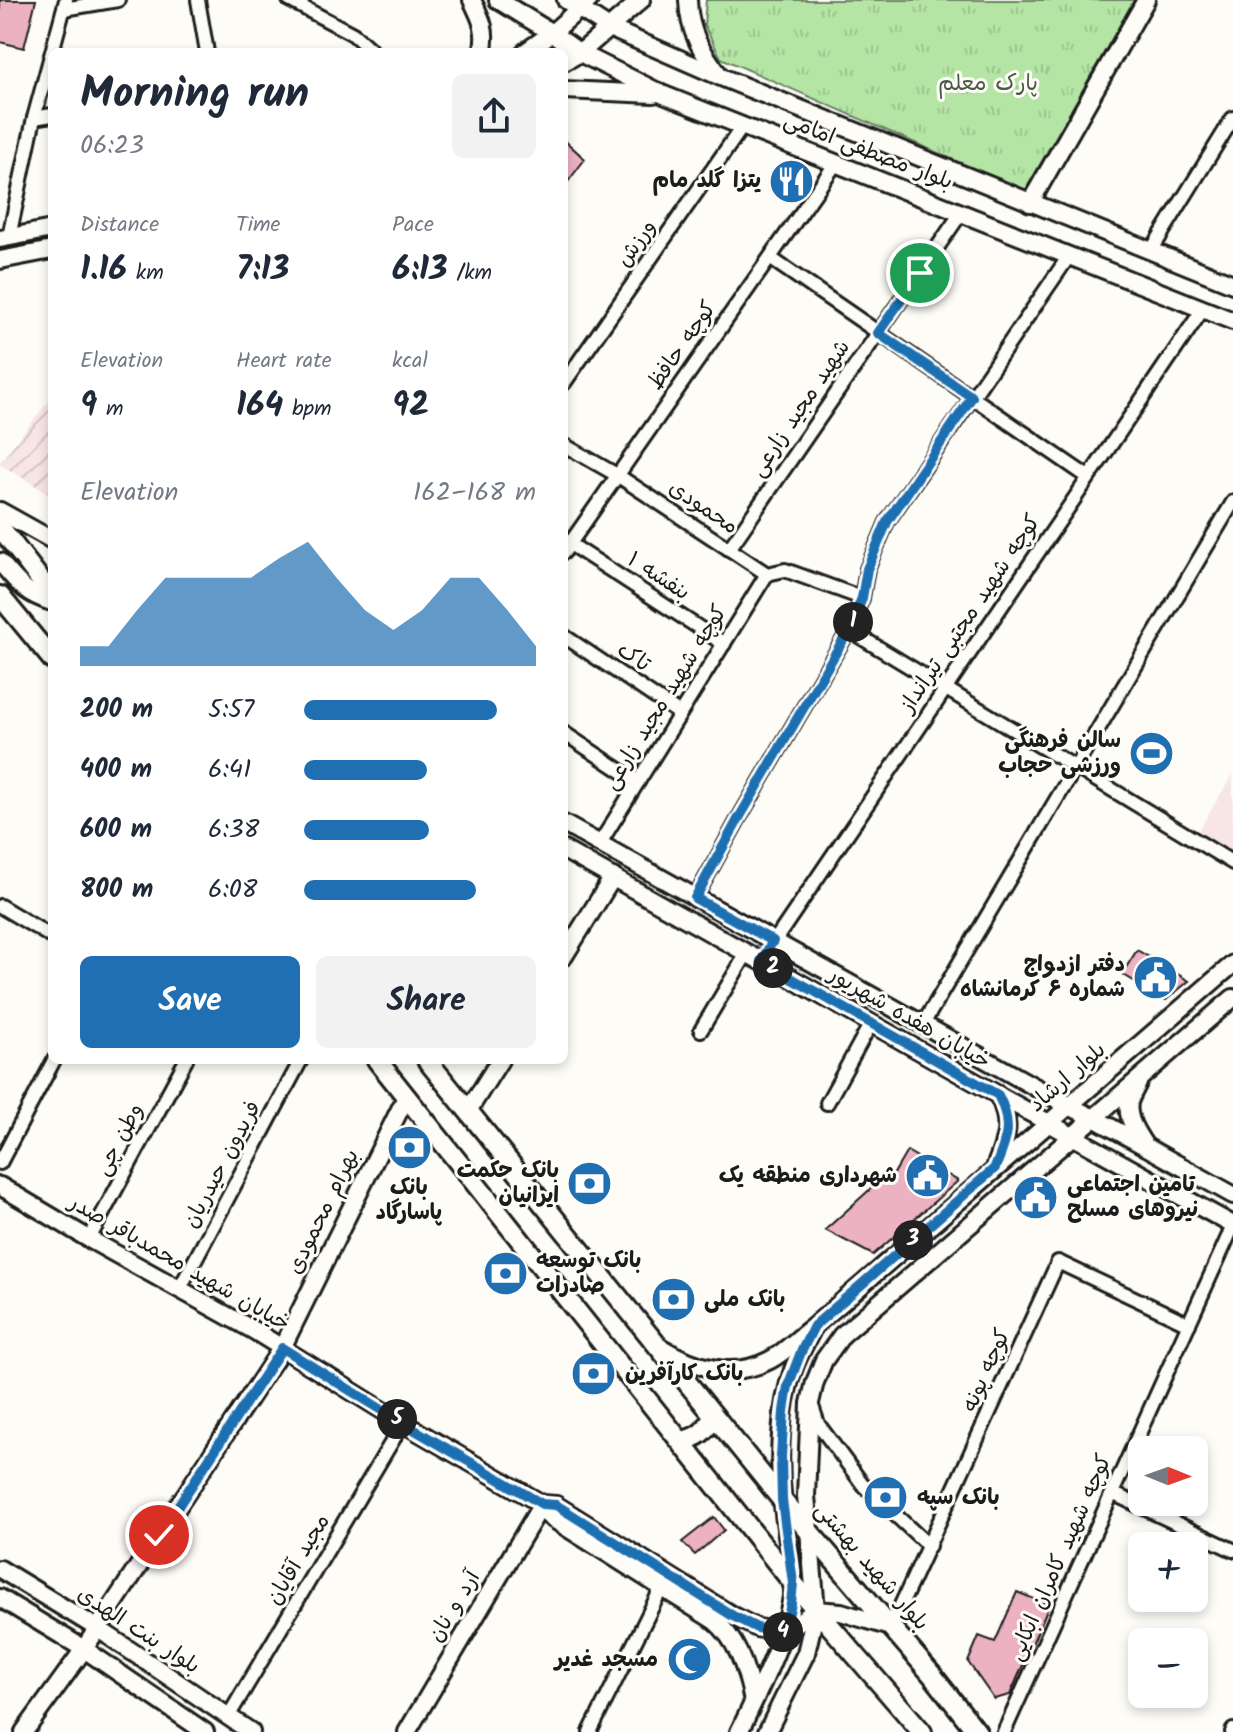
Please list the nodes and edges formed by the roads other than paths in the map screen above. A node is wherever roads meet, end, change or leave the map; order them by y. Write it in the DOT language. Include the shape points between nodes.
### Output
graph roads {
  1 [pos="118,0"];
  2 [pos="198,0"];
  3 [pos="289,0"];
  4 [pos="472,0"];
  5 [pos="498,0"];
  6 [pos="641,0"];
  7 [pos="688,0"];
  8 [pos="1146,0"];
  9 [pos="578,3"];
  10 [pos="65,5"];
  11 [pos="609,28"];
  12 [pos="552,33"];
  13 [pos="53,48"];
  14 [pos="206,48"];
  15 [pos="369,48"];
  16 [pos="483,48"];
  17 [pos="531,48"];
  18 [pos="580,53"];
  19 [pos="568,60"];
  20 [pos="48,67"];
  21 [pos="721,77"];
  22 [pos="568,90"];
  23 [pos="664,95"];
  24 [pos="48,116"];
  25 [pos="34,118"];
  26 [pos="1233,118"];
  27 [pos="742,127"];
  28 [pos="836,163"];
  29 [pos="1030,203"];
  30 [pos="961,213"];
  31 [pos="48,230"];
  32 [pos="4,238"];
  33 [pos="48,251"];
  34 [pos="1151,251"];
  35 [pos="1069,256"];
  36 [pos="770,258"];
  37 [pos="0,260"];
  38 [pos="1233,284"];
  39 [pos="1203,309"];
  40 [pos="1233,321"];
  41 [pos="878,333"];
  42 [pos="568,377"];
  43 [pos="972,397"];
  44 [pos="568,447"];
  45 [pos="617,475"];
  46 [pos="1088,477"];
  47 [pos="1233,502"];
  48 [pos="0,511"];
  49 [pos="0,527"];
  50 [pos="48,538"];
  51 [pos="568,542"];
  52 [pos="568,546"];
  53 [pos="729,549"];
  54 [pos="0,562"];
  55 [pos="767,574"];
  56 [pos="48,590"];
  57 [pos="0,596"];
  58 [pos="862,598"];
  59 [pos="48,601"];
  60 [pos="849,630"];
  61 [pos="568,639"];
  62 [pos="724,644"];
  63 [pos="48,654"];
  64 [pos="945,688"];
  65 [pos="680,714"];
  66 [pos="568,736"];
  67 [pos="1076,767"];
  68 [pos="638,782"];
  69 [pos="568,826"];
  70 [pos="600,843"];
  71 [pos="568,852"];
  72 [pos="1233,863"];
  73 [pos="613,877"];
  74 [pos="695,898"];
  75 [pos="0,906"];
  76 [pos="48,935"];
  77 [pos="773,941"];
  78 [pos="568,950"];
  79 [pos="754,957"];
  80 [pos="1233,964"];
  81 [pos="1233,998"];
  82 [pos="871,1023"];
  83 [pos="923,1024"];
  84 [pos="701,1030"];
  85 [pos="52,1064"];
  86 [pos="184,1064"];
  87 [pos="299,1064"];
  88 [pos="380,1064"];
  89 [pos="430,1064"];
  90 [pos="497,1064"];
  91 [pos="1140,1078"];
  92 [pos="998,1095"];
  93 [pos="406,1097"];
  94 [pos="827,1103"];
  95 [pos="1069,1106"];
  96 [pos="468,1111"];
  97 [pos="1094,1118"];
  98 [pos="1049,1123"];
  99 [pos="1073,1136"];
  100 [pos="1146,1147"];
  101 [pos="0,1163"];
  102 [pos="995,1168"];
  103 [pos="3,1193"];
  104 [pos="1233,1195"];
  105 [pos="1233,1225"];
  106 [pos="89,1239"];
  107 [pos="915,1239"];
  108 [pos="931,1259"];
  109 [pos="180,1288"];
  110 [pos="1189,1324"];
  111 [pos="814,1326"];
  112 [pos="657,1345"];
  113 [pos="282,1348"];
  114 [pos="810,1403"];
  115 [pos="714,1416"];
  116 [pos="403,1423"];
  117 [pos="681,1441"];
  118 [pos="1112,1493"];
  119 [pos="782,1500"];
  120 [pos="542,1504"];
  121 [pos="808,1530"];
  122 [pos="929,1546"];
  123 [pos="1233,1550"];
  124 [pos="0,1569"];
  125 [pos="793,1583"];
  126 [pos="662,1587"];
  127 [pos="0,1598"];
  128 [pos="816,1610"];
  129 [pos="891,1627"];
  130 [pos="97,1628"];
  131 [pos="784,1632"];
  132 [pos="84,1649"];
  133 [pos="753,1702"];
  134 [pos="228,1717"];
  135 [pos="24,1732"];
  136 [pos="205,1732"];
  137 [pos="251,1732"];
  138 [pos="407,1732"];
  139 [pos="590,1732"];
  140 [pos="739,1732"];
  141 [pos="767,1732"];
  142 [pos="922,1732"];
  143 [pos="977,1732"];
  144 [pos="1004,1732"];
  1 -- 10 [label="street"];
  2 -- 14 [label="street"];
  3 -- 15 [label="street"];
  4 -- 16 [label="main road" via="484,25"];
  5 -- 12 [label="main road, بلوار مصطفی امامی"];
  6 -- 11 [label="main road"];
  7 -- 21 [label="main road" via="692,31"];
  8 -- 29 [label="main road"];
  9 -- 11 [label="main road, بلوار مصطفی امامی"];
  9 -- 12 [label="main road"];
  10 -- 13 [label="street"];
  11 -- 18 [label="main road"];
  11 -- 21 [label="main road, بلوار مصطفی امامی"];
  12 -- 17 [label="main road"];
  12 -- 18 [label="main road, بلوار مصطفی امامی"];
  18 -- 19 [label="main road"];
  18 -- 23 [label="main road, بلوار مصطفی امامی"];
  20 -- 25 [label="street"];
  21 -- 29 [label="main road, بلوار مصطفی امامی"];
  22 -- 23 [label="main road"];
  23 -- 27 [label="main road, بلوار مصطفی امامی"];
  24 -- 25 [label="street"];
  25 -- 32 [label="street"];
  26 -- 34 [label="street"];
  27 -- 28 [label="main road, بلوار مصطفی امامی"];
  27 -- 42 [label="street, ورزش"];
  28 -- 30 [label="main road, بلوار مصطفی امامی"];
  28 -- 36 [label="street, کوچه حافظ"];
  29 -- 34 [label="main road, بلوار مصطفی امامی"];
  30 -- 35 [label="main road, بلوار مصطفی امامی"];
  30 -- 41 [label="street, شهید مجید زارعی"];
  31 -- 32 [label="main road"];
  33 -- 37 [label="main road"];
  34 -- 38 [label="main road, بلوار مصطفی امامی"];
  35 -- 39 [label="main road, بلوار مصطفی امامی"];
  35 -- 43 [label="street"];
  36 -- 41 [label="street"];
  36 -- 45 [label="street, کوچه حافظ"];
  39 -- 40 [label="main road, بلوار مصطفی امامی"];
  39 -- 46 [label="street, کوچه شهید مجتبی تیرانداز"];
  41 -- 43 [label="street"];
  41 -- 53 [label="street, شهید مجید زارعی"];
  43 -- 46 [label="street"];
  43 -- 58 [label="street" via="887,522 867,569"];
  44 -- 45 [label="street, محمودی"];
  45 -- 51 [label="street, کوچه حافظ"];
  45 -- 53 [label="street, محمودی"];
  46 -- 64 [label="street, کوچه شهید مجتبی تیرانداز"];
  47 -- 67 [label="street"];
  48 -- 50 [label="main road"];
  49 -- 56 [label="main road"];
  52 -- 62 [label="street, بنفشه ۱"];
  53 -- 55 [label="street, محمودی"];
  54 -- 59 [label="main road" via="23,588"];
  55 -- 58 [label="street" via="785,570"];
  55 -- 62 [label="street, کوچه شهید مجید زارعی"];
  57 -- 63 [label="main road"];
  58 -- 60 [label="street"];
  60 -- 64 [label="street"];
  60 -- 74 [label="street"];
  61 -- 65 [label="street, تاک"];
  62 -- 65 [label="street, کوچه شهید مجید زارعی"];
  64 -- 67 [label="street"];
  64 -- 77 [label="street, کوچه شهید مجتبی تیرانداز"];
  65 -- 68 [label="street, کوچه شهید مجید زارعی"];
  66 -- 68 [label="street"];
  67 -- 72 [label="street"];
  67 -- 83 [label="street"];
  68 -- 70 [label="street, کوچه شهید مجید زارعی"];
  69 -- 70 [label="main road, خیابان هفده شهریور"];
  70 -- 74 [label="main road, خیابان هفده شهریور"];
  71 -- 73 [label="main road, خیابان هفده شهریور"];
  73 -- 78 [label="main road"];
  73 -- 79 [label="main road, خیابان هفده شهریور"];
  74 -- 77 [label="main road, خیابان هفده شهریور"];
  75 -- 76 [label="street"];
  77 -- 79 [label="street, کوچه شهید مجتبی تیرانداز"];
  77 -- 83 [label="main road, خیابان هفده شهریور"];
  79 -- 82 [label="main road, خیابان هفده شهریور"];
  79 -- 84 [label="street, کوچه شهید مجتبی تیرانداز"];
  80 -- 95 [label="main road, بلوار ارشاد"];
  81 -- 91 [label="main road"];
  82 -- 92 [label="main road, خیابان هفده شهریور"];
  82 -- 94 [label="street"];
  83 -- 95 [label="main road, خیابان هفده شهریور"];
  85 -- 101 [label="street"];
  86 -- 106 [label="street, وطن چی"];
  87 -- 109 [label="street, فریدون حیدریان"];
  88 -- 93 [label="main road"];
  89 -- 96 [label="main road, بلوار شهید بهشتی"];
  90 -- 96 [label="main road"];
  91 -- 97 [label="main road"];
  91 -- 100 [label="main road" via="1129,1113"];
  92 -- 98 [label="main road, خیابان هفده شهریور"];
  92 -- 102 [label="main road" via="1008,1125"];
  93 -- 113 [label="main road, بهرام محمودی"];
  93 -- 117 [label="main road"];
  95 -- 97 [label="main road, خیابان هفده شهریور"];
  95 -- 98 [label="main road, بلوار ارشاد"];
  96 -- 112 [label="main road, بلوار شهید بهشتی"];
  97 -- 99 [label="main road"];
  97 -- 100 [label="main road, خیابان هفده شهریور"];
  98 -- 99 [label="main road, خیابان هفده شهریور"];
  98 -- 102 [label="main road, بلوار ارشاد"];
  99 -- 105 [label="main road, خیابان هفده شهریور"];
  99 -- 108 [label="main road"];
  100 -- 104 [label="main road, خیابان هفده شهریور"];
  102 -- 107 [label="main road, بلوار ارشاد"];
  103 -- 106 [label="main road, خیابان شهید محمدباقر صدر"];
  105 -- 110 [label="street, کوچه شهید کامران ابکایی"];
  106 -- 109 [label="main road, خیابان شهید محمدباقر صدر"];
  107 -- 108 [label="main road"];
  107 -- 111 [label="main road, بلوار ارشاد"];
  108 -- 114 [label="main road" via="842,1335 824,1360"];
  109 -- 113 [label="main road, خیابان شهید محمدباقر صدر"];
  110 -- 118 [label="street, کوچه شهید کامران ابکایی"];
  110 -- 122 [label="street, کوچه پونه" via="1058,1262"];
  111 -- 112 [label="main road" via="771,1360 732,1371 705,1368"];
  111 -- 119 [label="main road, بلوار ارشاد" via="786,1399"];
  112 -- 115 [label="main road, بلوار شهید بهشتی"];
  113 -- 116 [label="main road, خیابان شهید محمدباقر صدر"];
  113 -- 130 [label="main road, بهرام محمودی"];
  114 -- 121 [label="main road"];
  114 -- 122 [label="street" via="818,1424 864,1486"];
  115 -- 117 [label="main road" via="701,1434"];
  115 -- 119 [label="main road, بلوار شهید بهشتی"];
  116 -- 120 [label="main road, خیابان شهید محمدباقر صدر"];
  116 -- 134 [label="street, مجید آقایان"];
  117 -- 125 [label="main road"];
  118 -- 123 [label="street"];
  118 -- 144 [label="street, کوچه شهید کامران ابکایی"];
  119 -- 121 [label="main road, بلوار شهید بهشتی"];
  119 -- 125 [label="main road, بلوار ارشاد"];
  120 -- 126 [label="main road, خیابان شهید محمدباقر صدر" via="550,1517"];
  120 -- 131 [label="main road, خیابان شهید محمدباقر صدر" via="556,1505 733,1616 757,1628"];
  120 -- 138 [label="main road, آرد و نان"];
  121 -- 128 [label="main road"];
  121 -- 129 [label="main road, بلوار شهید بهشتی"];
  122 -- 129 [label="street, کوچه پونه"];
  124 -- 130 [label="main road, بلوار بنت الهدی"];
  125 -- 128 [label="main road"];
  125 -- 131 [label="main road, بلوار ارشاد"];
  126 -- 133 [label="main road, خیابان شهید محمدباقر صدر" via="724,1629 749,1681"];
  126 -- 139 [label="street"];
  127 -- 132 [label="main road, بلوار بنت الهدی"];
  128 -- 129 [label="main road"];
  128 -- 131 [label="main road"];
  128 -- 141 [label="main road" via="806,1653"];
  128 -- 142 [label="main road"];
  129 -- 143 [label="main road, بلوار شهید بهشتی"];
  130 -- 132 [label="main road, بهرام محمودی"];
  130 -- 134 [label="main road, بلوار بنت الهدی"];
  131 -- 133 [label="main road, بلوار ارشاد"];
  132 -- 135 [label="main road, بهرام محمودی"];
  132 -- 136 [label="main road, بلوار بنت الهدی"];
  133 -- 140 [label="main road, بلوار ارشاد"];
  134 -- 137 [label="main road, بلوار بنت الهدی"];
}
